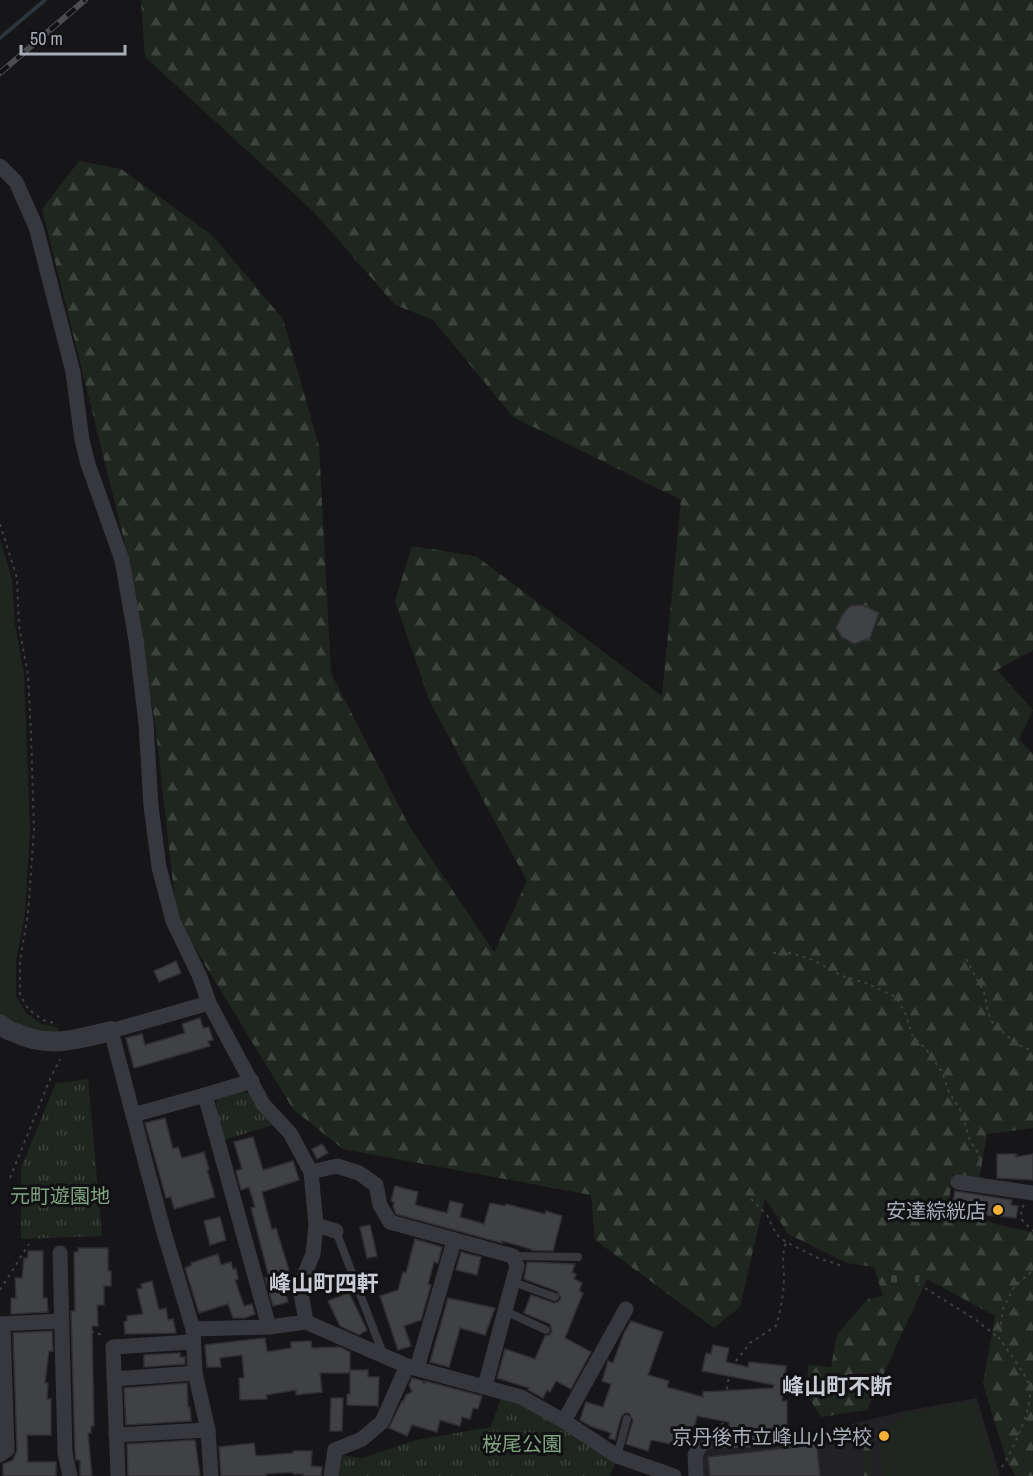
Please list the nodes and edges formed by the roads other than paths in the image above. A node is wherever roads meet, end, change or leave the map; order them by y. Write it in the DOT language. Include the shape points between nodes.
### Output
graph roads {
  1 [pos="0,166"];
  2 [pos="209,1003"];
  3 [pos="0,1024"];
  4 [pos="111,1030"];
  5 [pos="252,1081"];
  6 [pos="205,1095"];
  7 [pos="133,1115"];
  8 [pos="311,1172"];
  9 [pos="957,1182"];
  10 [pos="1030,1193"];
  11 [pos="316,1225"];
  12 [pos="336,1231"];
  13 [pos="454,1241"];
  14 [pos="60,1253"];
  15 [pos="513,1256"];
  16 [pos="578,1257"];
  17 [pos="513,1282"];
  18 [pos="555,1297"];
  19 [pos="626,1309"];
  20 [pos="505,1311"];
  21 [pos="306,1322"];
  22 [pos="2,1324"];
  23 [pos="61,1325"];
  24 [pos="269,1327"];
  25 [pos="546,1330"];
  26 [pos="192,1335"];
  27 [pos="383,1354"];
  28 [pos="412,1367"];
  29 [pos="195,1373"];
  30 [pos="114,1379"];
  31 [pos="485,1386"];
  32 [pos="627,1419"];
  33 [pos="564,1421"];
  34 [pos="208,1430"];
  35 [pos="116,1435"];
  36 [pos="748,1440"];
  37 [pos="0,1455"];
  38 [pos="617,1456"];
  39 [pos="70,1476"];
  40 [pos="118,1476"];
  41 [pos="211,1476"];
  42 [pos="331,1476"];
  43 [pos="674,1476"];
  44 [pos="696,1476"];
  1 -- 2 [label="street" via="15,182 36,226 73,372 88,464 122,560 136,640 159,867 173,921"];
  2 -- 4 [label="street"];
  2 -- 5 [label="street"];
  3 -- 4 [label="street" via="29,1040 59,1043 66,1033"];
  4 -- 7 [label="street"];
  5 -- 6 [label="street"];
  5 -- 8 [label="street" via="263,1104 290,1133"];
  6 -- 7 [label="street"];
  6 -- 24 [label="street"];
  7 -- 26 [label="street"];
  8 -- 11 [label="street"];
  8 -- 13 [label="street" via="337,1166 359,1173 376,1185 380,1205 390,1222"];
  9 -- 10 [label="street"];
  11 -- 12 [label="street"];
  11 -- 21 [label="street" via="313,1254 304,1273 301,1293"];
  12 -- 27 [label="lane"];
  13 -- 15 [label="street"];
  13 -- 28 [label="street"];
  14 -- 23 [label="street"];
  15 -- 16 [label="lane"];
  15 -- 17 [label="street" via="517,1266"];
  17 -- 18 [label="lane"];
  17 -- 20 [label="street"];
  19 -- 33 [label="street"];
  20 -- 25 [label="lane"];
  20 -- 31 [label="street"];
  21 -- 24 [label="street"];
  21 -- 27 [label="street"];
  22 -- 23 [label="street"];
  22 -- 37 [label="street" via="7,1450"];
  23 -- 39 [label="street" via="64,1453"];
  24 -- 26 [label="street"];
  26 -- 29 [label="street"];
  26 -- 30 [label="street" via="113,1347"];
  27 -- 28 [label="street"];
  28 -- 31 [label="street"];
  28 -- 42 [label="street" via="382,1422 362,1439 335,1450"];
  29 -- 30 [label="street"];
  29 -- 34 [label="street"];
  30 -- 35 [label="street"];
  31 -- 33 [label="street" via="522,1397"];
  32 -- 38 [label="lane"];
  33 -- 38 [label="street"];
  34 -- 35 [label="street"];
  34 -- 41 [label="street"];
  35 -- 40 [label="street"];
  36 -- 44 [label="street" via="703,1441 695,1455"];
  38 -- 43 [label="street"];
}
